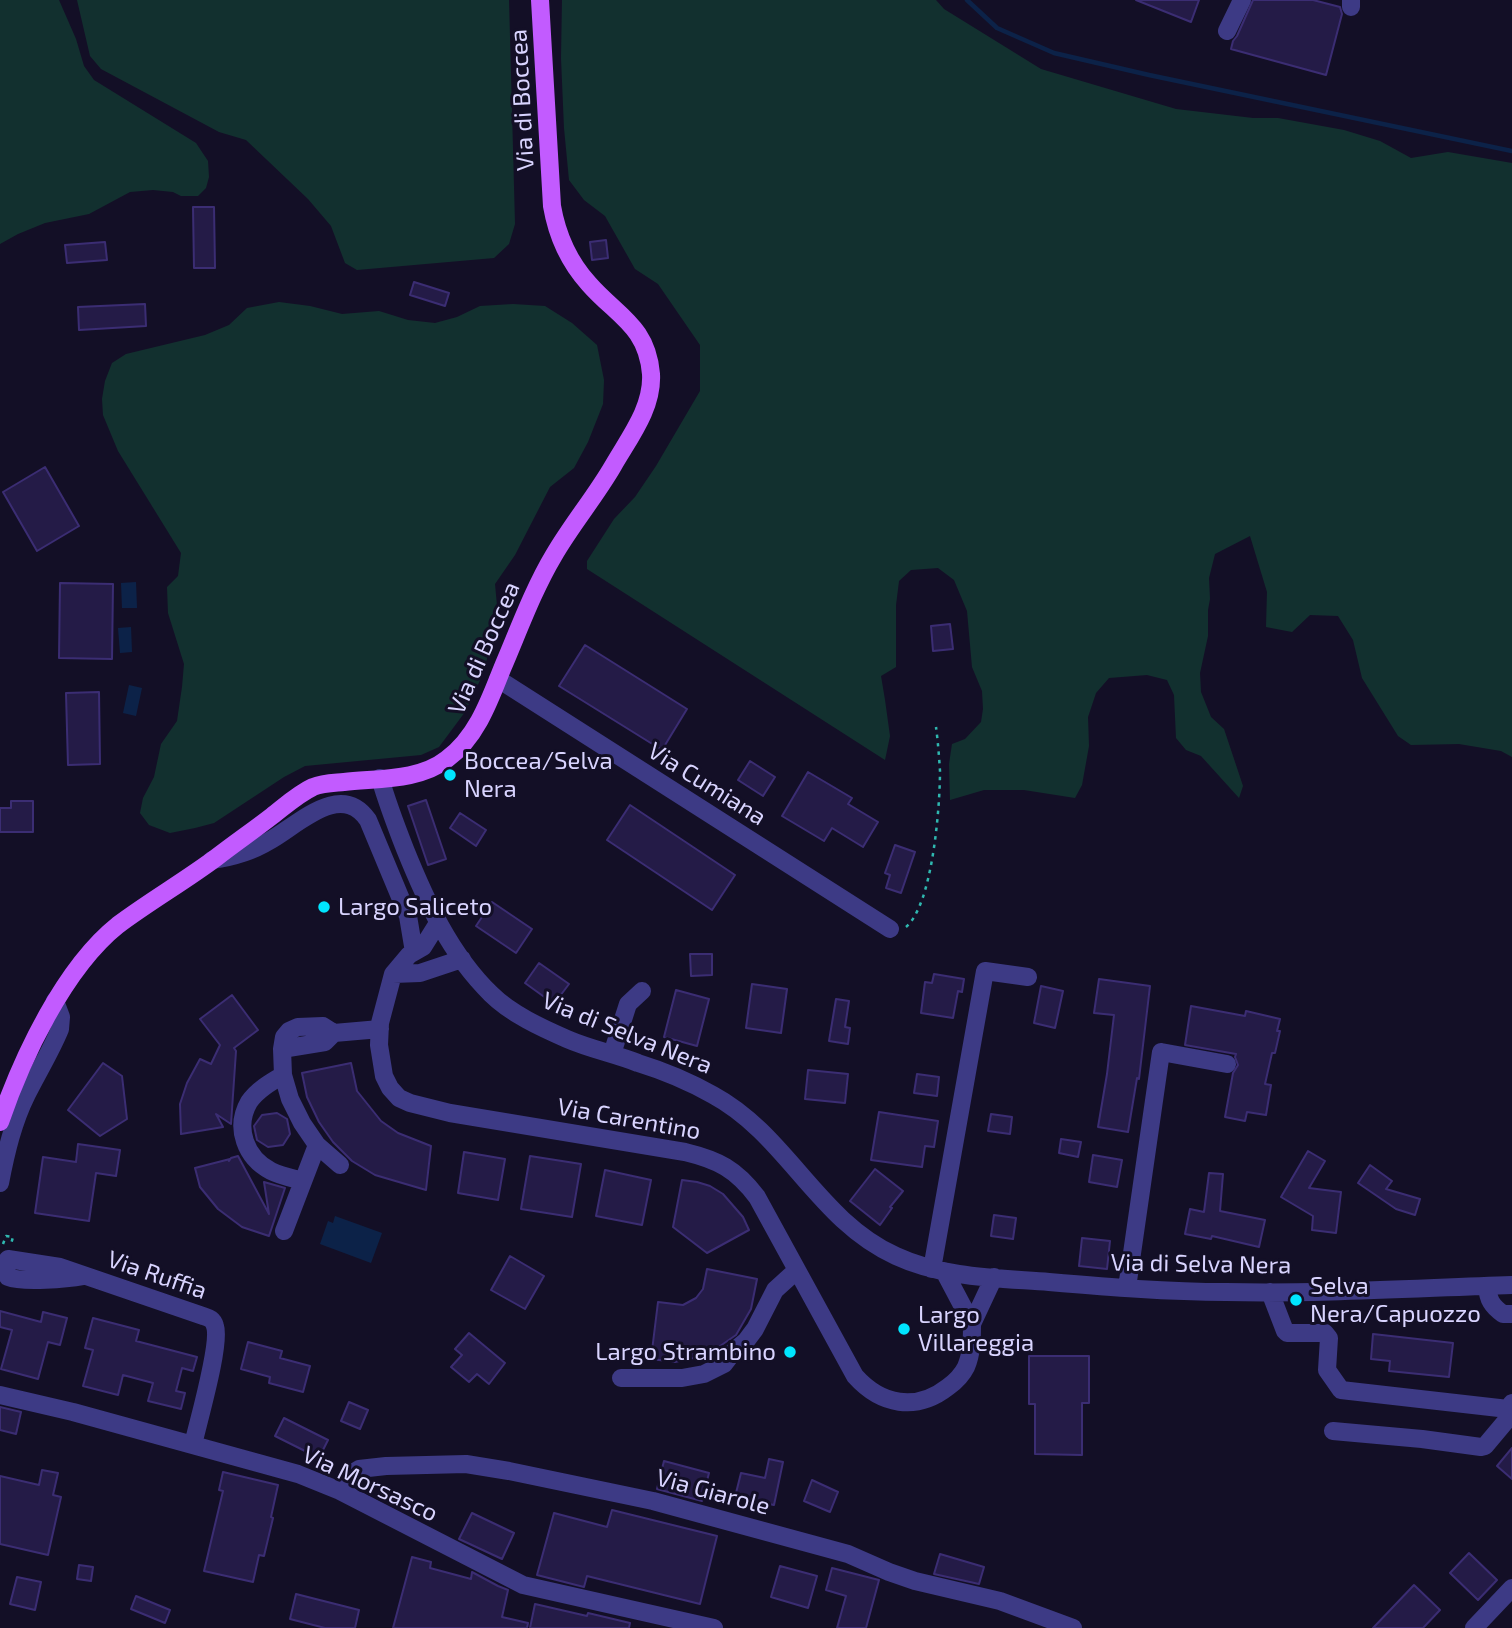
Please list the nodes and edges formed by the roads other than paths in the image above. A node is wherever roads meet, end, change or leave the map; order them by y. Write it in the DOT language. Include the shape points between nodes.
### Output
graph roads {
  1 [pos="540,0"];
  2 [pos="1242,0"];
  3 [pos="1227,31"];
  4 [pos="498,679"];
  5 [pos="380,778"];
  6 [pos="212,860"];
  7 [pos="438,923"];
  8 [pos="890,929"];
  9 [pos="414,952"];
  10 [pos="462,959"];
  11 [pos="393,974"];
  12 [pos="1028,977"];
  13 [pos="642,991"];
  14 [pos="55,1002"];
  15 [pos="380,1029"];
  16 [pos="612,1054"];
  17 [pos="1227,1065"];
  18 [pos="284,1075"];
  19 [pos="0,1122"];
  20 [pos="317,1144"];
  21 [pos="340,1165"];
  22 [pos="303,1181"];
  23 [pos="0,1184"];
  24 [pos="284,1231"];
  25 [pos="797,1270"];
  26 [pos="938,1270"];
  27 [pos="84,1276"];
  28 [pos="994,1277"];
  29 [pos="1509,1285"];
  30 [pos="1486,1286"];
  31 [pos="1127,1289"];
  32 [pos="1270,1292"];
  33 [pos="1512,1304"];
  34 [pos="1512,1314"];
  35 [pos="972,1324"];
  36 [pos="621,1378"];
  37 [pos="0,1395"];
  38 [pos="1510,1406"];
  39 [pos="1333,1431"];
  40 [pos="193,1445"];
  41 [pos="340,1491"];
  42 [pos="1512,1588"];
  43 [pos="714,1628"];
  44 [pos="1073,1628"];
  45 [pos="1474,1628"];
  1 -- 4 [label="main road, Via di Boccea" via="556,228 589,284 639,334 648,355 651,382 645,410 553,556"];
  2 -- 3 [label="street"];
  4 -- 5 [label="main road, Via di Boccea" via="477,725 454,754 426,771"];
  4 -- 8 [label="street, Via Cumiana"];
  5 -- 6 [label="main road, Via di Boccea" via="326,784 307,791"];
  5 -- 7 [label="street, Via di Selva Nera"];
  6 -- 9 [label="street" via="245,853 320,808 336,804 356,808 368,820 408,916"];
  6 -- 14 [label="main road, Via di Boccea" via="117,926 87,956"];
  7 -- 9 [label="street, Via Carentino" via="423,947"];
  7 -- 10 [label="street, Via di Selva Nera"];
  9 -- 11 [label="street, Via Carentino"];
  10 -- 11 [label="street" via="420,973"];
  10 -- 16 [label="street, Via di Selva Nera" via="494,997 515,1012 569,1040"];
  11 -- 15 [label="street, Via Carentino"];
  12 -- 26 [label="street" via="985,971"];
  13 -- 16 [label="street" via="628,1004"];
  14 -- 19 [label="main road, Via di Boccea"];
  14 -- 23 [label="street" via="60,1029 14,1125"];
  15 -- 18 [label="street" via="334,1033 323,1026 289,1031 282,1049"];
  15 -- 25 [label="street, Via Carentino" via="384,1076 399,1098 410,1103 685,1152 732,1170 757,1197"];
  16 -- 26 [label="street, Via di Selva Nera" via="716,1096 771,1141 842,1221 866,1240"];
  17 -- 31 [label="street" via="1161,1052"];
  18 -- 20 [label="street" via="290,1099"];
  18 -- 22 [label="street" via="250,1101 242,1129 248,1152 258,1162 279,1175"];
  20 -- 21 [label="street"];
  20 -- 22 [label="street"];
  22 -- 24 [label="street"];
  25 -- 35 [label="street, Via Carentino" via="855,1376 885,1398 921,1401 955,1382 970,1356"];
  25 -- 36 [label="street" via="775,1290 755,1329 724,1364 682,1378"];
  26 -- 28 [label="street, Via di Selva Nera"];
  26 -- 35 [label="street"];
  27 -- 40 [label="street, Via Ruffia" via="214,1323 217,1342"];
  28 -- 31 [label="street, Via di Selva Nera"];
  28 -- 35 [label="street, Via Carentino"];
  29 -- 30 [label="street, Via di Selva Nera"];
  29 -- 33 [label="street" via="1506,1302"];
  30 -- 32 [label="street, Via di Selva Nera"];
  30 -- 34 [label="street" via="1493,1307"];
  31 -- 32 [label="street, Via di Selva Nera"];
  32 -- 38 [label="street" via="1284,1331 1328,1335 1327,1370 1341,1390"];
  37 -- 40 [label="street, Via Morsasco"];
  38 -- 39 [label="street" via="1506,1421 1481,1447"];
  40 -- 41 [label="street, Via Morsasco" via="298,1474"];
  41 -- 43 [label="street, Via Morsasco" via="523,1586"];
  41 -- 44 [label="street, Via Giarole" via="348,1476 359,1469 386,1465 466,1464 509,1471 653,1502 848,1554 915,1581 1000,1601"];
  42 -- 45 [label="street"];
}
